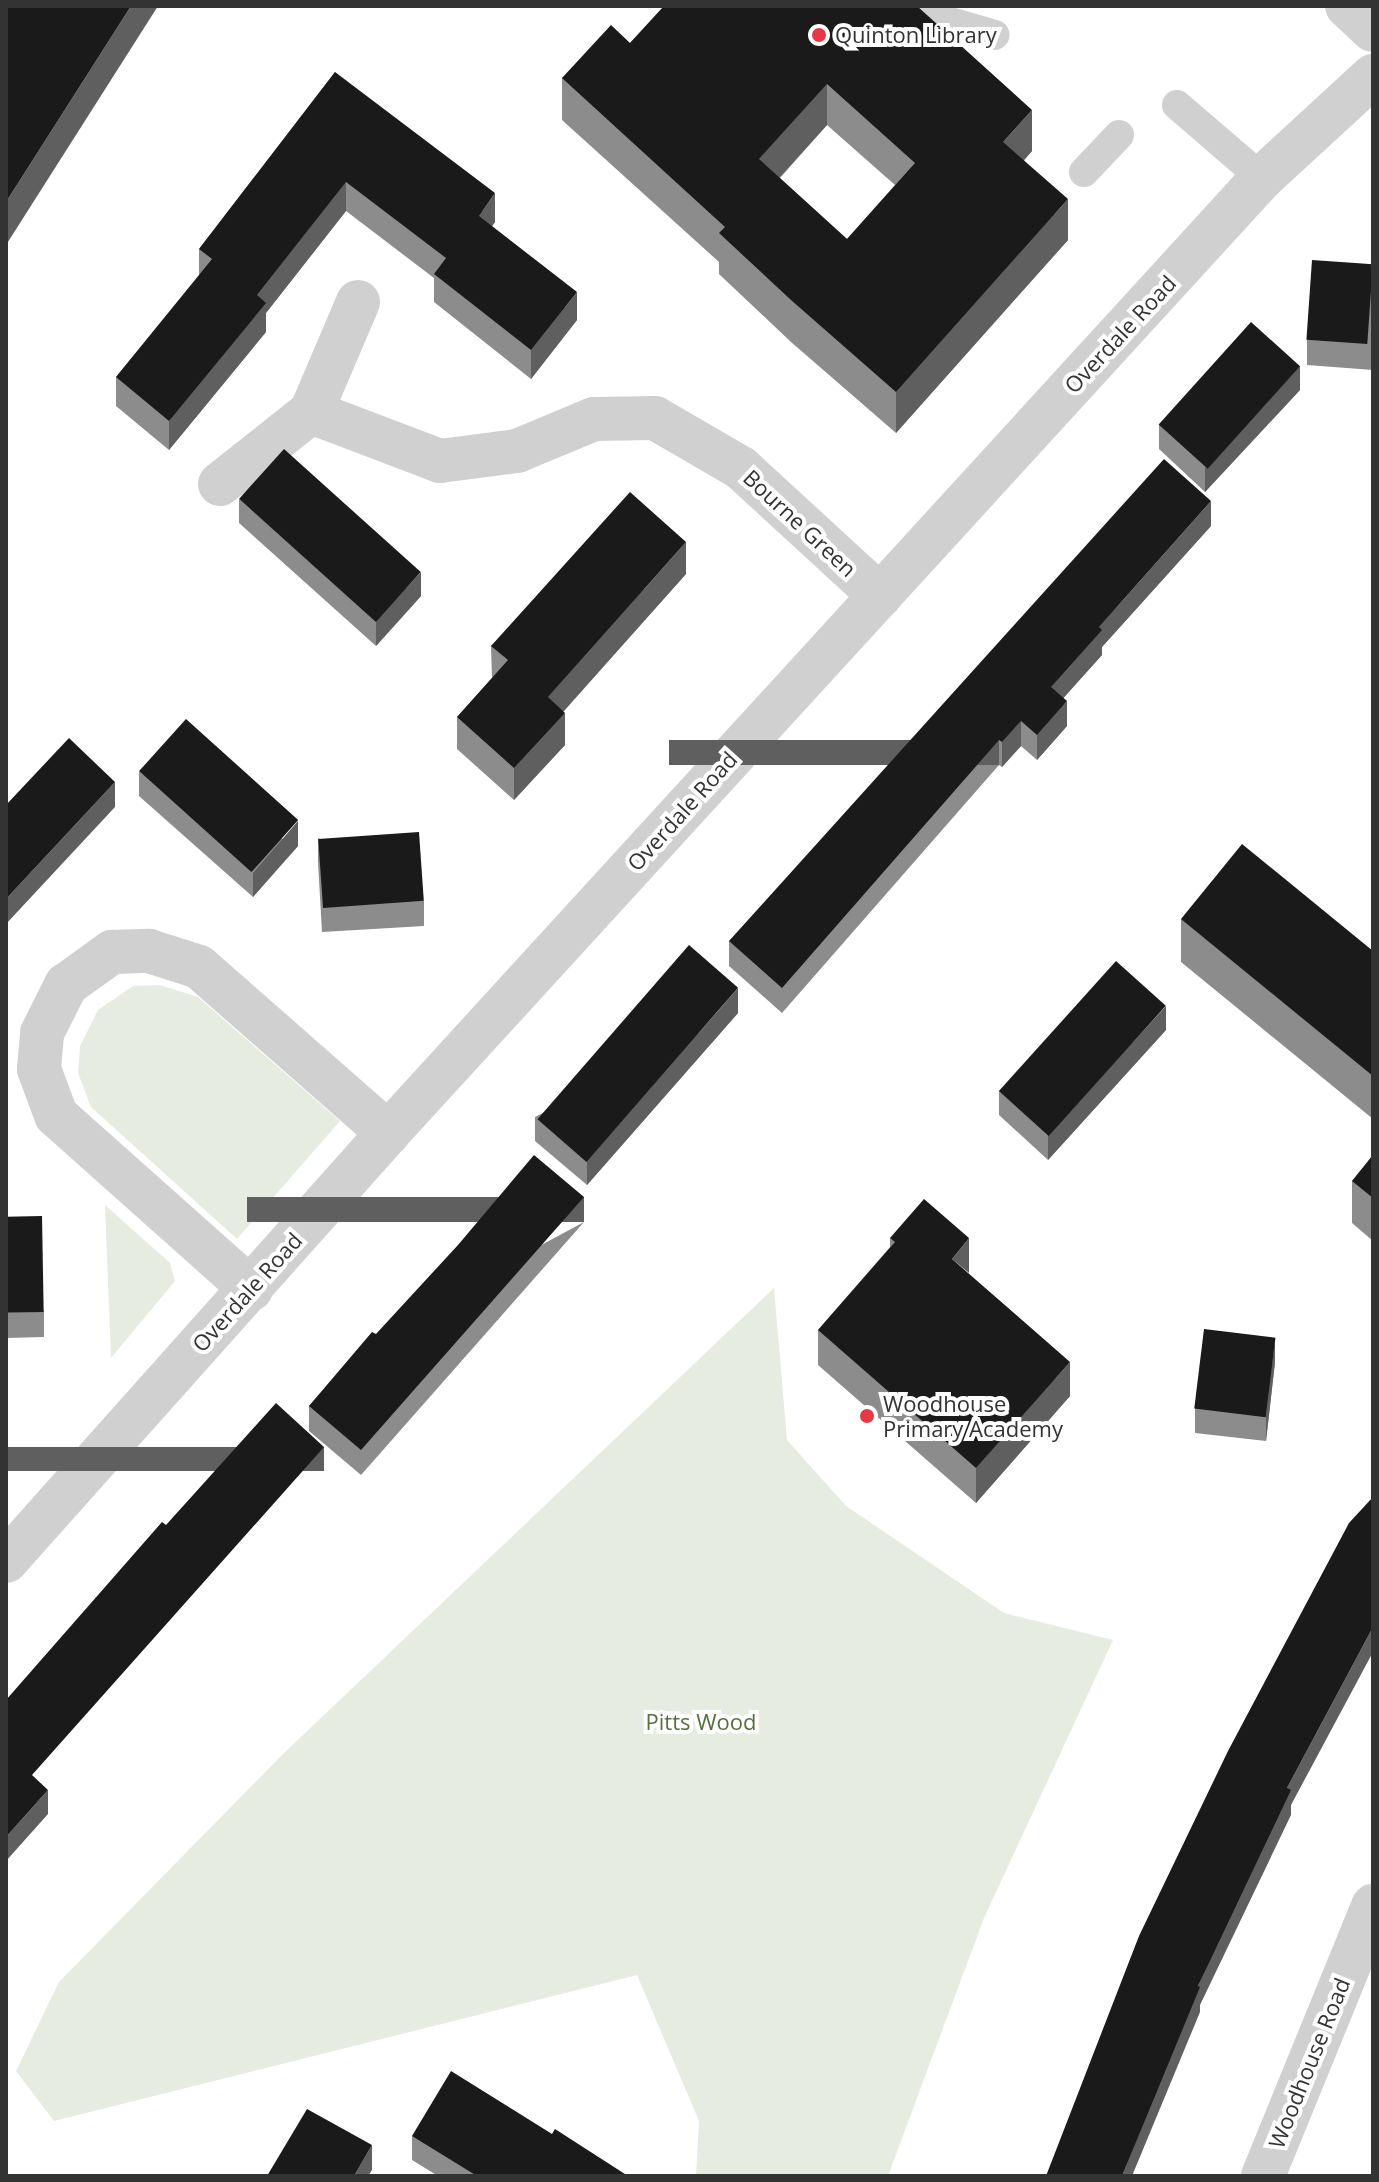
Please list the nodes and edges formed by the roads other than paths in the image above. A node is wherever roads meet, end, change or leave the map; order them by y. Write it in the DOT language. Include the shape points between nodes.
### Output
graph roads {
  1 [pos="1347,6"];
  2 [pos="913,11"];
  3 [pos="1373,30"];
  4 [pos="995,35"];
  5 [pos="1373,76"];
  6 [pos="1177,105"];
  7 [pos="1119,135"];
  8 [pos="1084,172"];
  9 [pos="1262,178"];
  10 [pos="358,302"];
  11 [pos="311,412"];
  12 [pos="220,484"];
  13 [pos="880,596"];
  14 [pos="388,1133"];
  15 [pos="251,1289"];
  16 [pos="6,1561"];
  17 [pos="1373,1906"];
  18 [pos="1263,2176"];
  1 -- 3 [label="street"];
  2 -- 4 [label="lane"];
  5 -- 9 [label="street, Overdale Road"];
  6 -- 9 [label="lane"];
  7 -- 8 [label="lane"];
  9 -- 13 [label="street, Overdale Road"];
  10 -- 11 [label="street"];
  11 -- 12 [label="street"];
  11 -- 13 [label="street, Bourne Green" via="440,461 517,451 594,419 655,418 741,468"];
  13 -- 14 [label="street, Overdale Road"];
  14 -- 15 [label="street, Overdale Road"];
  14 -- 15 [label="street" via="199,967 149,951 112,952 66,985 42,1033 39,1069 56,1115"];
  15 -- 16 [label="street, Overdale Road"];
  17 -- 18 [label="street, Woodhouse Road"];
}
